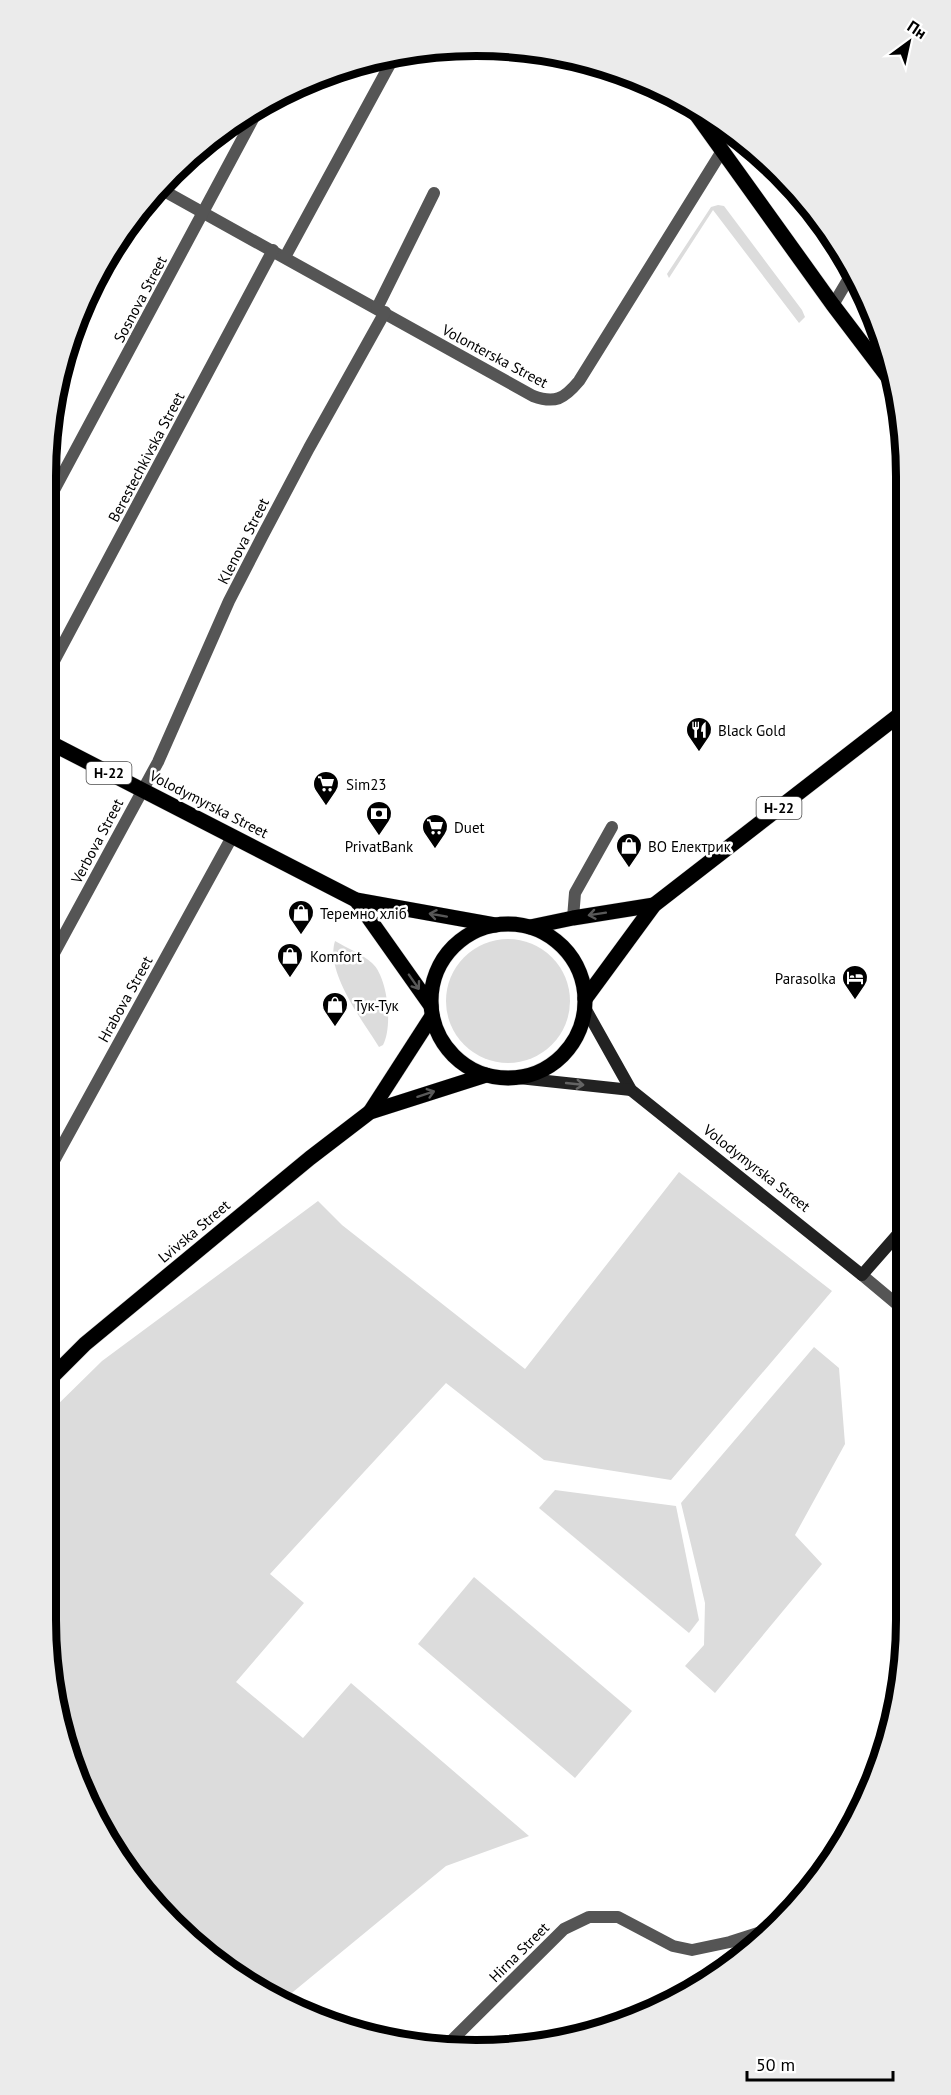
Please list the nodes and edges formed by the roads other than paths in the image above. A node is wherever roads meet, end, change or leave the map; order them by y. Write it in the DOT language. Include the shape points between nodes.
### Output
graph roads {
  1 [pos="390,65"];
  2 [pos="253,120"];
  3 [pos="713,129"];
  4 [pos="722,151"];
  5 [pos="167,192"];
  6 [pos="434,193"];
  7 [pos="204,212"];
  8 [pos="273,250"];
  9 [pos="285,257"];
  10 [pos="847,281"];
  11 [pos="833,305"];
  12 [pos="381,310"];
  13 [pos="881,369"];
  14 [pos="56,487"];
  15 [pos="56,657"];
  16 [pos="896,717"];
  17 [pos="56,746"];
  18 [pos="142,790"];
  19 [pos="612,827"];
  20 [pos="232,837"];
  21 [pos="356,900"];
  22 [pos="654,905"];
  23 [pos="573,918"];
  24 [pos="495,925"];
  25 [pos="530,927"];
  26 [pos="56,950"];
  27 [pos="585,1003"];
  28 [pos="431,1011"];
  29 [pos="486,1075"];
  30 [pos="519,1078"];
  31 [pos="631,1090"];
  32 [pos="370,1112"];
  33 [pos="56,1157"];
  34 [pos="896,1236"];
  35 [pos="862,1275"];
  36 [pos="896,1303"];
  37 [pos="56,1373"];
  38 [pos="752,1935"];
  39 [pos="453,2039"];
  1 -- 9 [label="street"];
  2 -- 7 [label="street, Sosnova Street"];
  3 -- 4 [label="main road"];
  4 -- 11 [label="main road"];
  4 -- 12 [label="street, Volonterska Street" via="579,381 560,399 546,401 533,396"];
  5 -- 7 [label="street, Volonterska Street"];
  6 -- 12 [label="street, Klenova Street"];
  7 -- 8 [label="street, Volonterska Street"];
  7 -- 14 [label="street, Sosnova Street"];
  8 -- 9 [label="street, Volonterska Street"];
  8 -- 15 [label="street, Berestechkivska Street"];
  9 -- 12 [label="street, Volonterska Street"];
  10 -- 11 [label="street"];
  11 -- 13 [label="main road"];
  12 -- 18 [label="street, Klenova Street" via="244,573 159,762"];
  16 -- 22 [label="main road, Н-22"];
  17 -- 18 [label="main road, Volodymyrska Street / Н-22"];
  18 -- 20 [label="main road, Volodymyrska Street / Н-22"];
  18 -- 26 [label="street, Verbova Street"];
  19 -- 23 [label="street" via="574,893"];
  20 -- 21 [label="main road, Volodymyrska Street / Н-22"];
  20 -- 33 [label="street, Hrabova Street"];
  24 -- 21 [label="main road, Volodymyrska Street / Н-22, one-way"];
  21 -- 28 [label="main road, Volodymyrska Street / Н-22, one-way"];
  22 -- 23 [label="main road, Н-22, one-way"];
  22 -- 27 [label="main road, Н-22"];
  23 -- 25 [label="main road, Н-22"];
  24 -- 25 [label="main road, Н-22"];
  24 -- 28 [label="main road" via="469,934 447,953 434,977"];
  25 -- 27 [label="main road" via="552,937 569,954 581,975"];
  27 -- 30 [label="main road, Н-22" via="578,1033 564,1054 544,1070"];
  27 -- 31 [label="main road, Volodymyrska Street"];
  28 -- 29 [label="main road, Н-22" via="442,1042 461,1062"];
  28 -- 32 [label="main road, Lvivska Street"];
  29 -- 30 [label="main road, Н-22"];
  32 -- 29 [label="main road, Lvivska Street, one-way"];
  30 -- 31 [label="main road, one-way"];
  31 -- 35 [label="main road, Volodymyrska Street"];
  32 -- 37 [label="main road, Lvivska Street" via="85,1344"];
  34 -- 35 [label="main road"];
  35 -- 36 [label="street"];
  38 -- 39 [label="street, Hirna Street" via="692,1950 673,1946 618,1917 589,1917 564,1929"];
}
